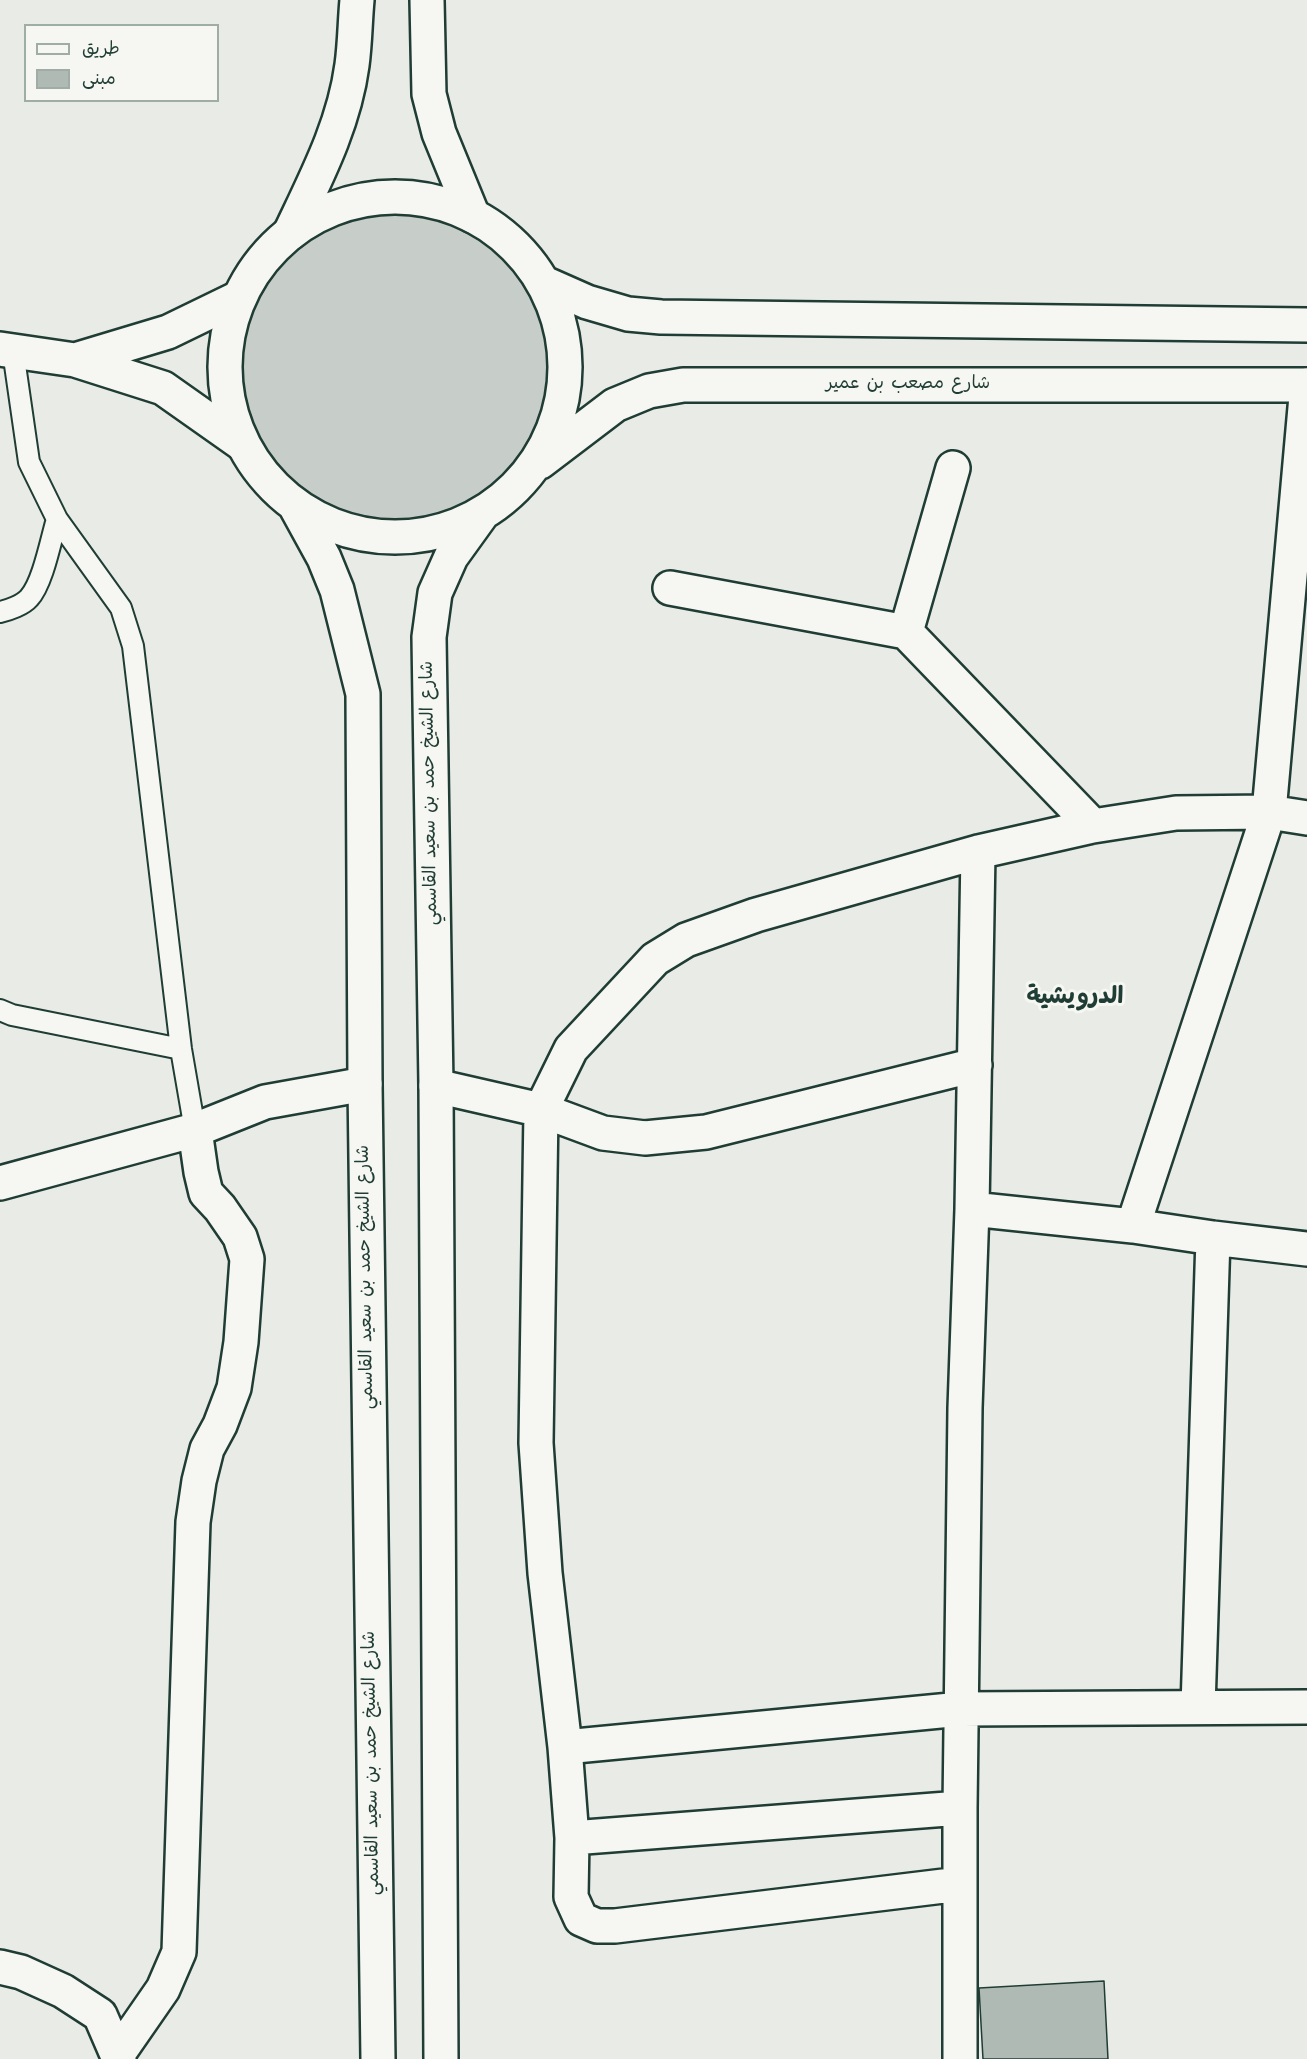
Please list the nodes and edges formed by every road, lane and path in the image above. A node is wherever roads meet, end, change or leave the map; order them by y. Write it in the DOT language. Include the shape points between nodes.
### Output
graph roads {
  1 [pos="357,0"];
  2 [pos="427,0"];
  3 [pos="472,216"];
  4 [pos="290,233"];
  5 [pos="544,283"];
  6 [pos="238,298"];
  7 [pos="1307,325"];
  8 [pos="6,350"];
  9 [pos="75,360"];
  10 [pos="1307,385"];
  11 [pos="241,443"];
  12 [pos="534,467"];
  13 [pos="952,468"];
  14 [pos="296,507"];
  15 [pos="482,514"];
  16 [pos="57,519"];
  17 [pos="670,588"];
  18 [pos="0,612"];
  19 [pos="906,632"];
  20 [pos="1269,812"];
  21 [pos="1307,818"];
  22 [pos="1093,826"];
  23 [pos="978,852"];
  24 [pos="0,1010"];
  25 [pos="181,1049"];
  26 [pos="975,1065"];
  27 [pos="365,1084"];
  28 [pos="436,1086"];
  29 [pos="541,1110"];
  30 [pos="195,1130"];
  31 [pos="0,1183"];
  32 [pos="972,1209"];
  33 [pos="1133,1226"];
  34 [pos="1213,1238"];
  35 [pos="1307,1249"];
  36 [pos="1198,1707"];
  37 [pos="1307,1707"];
  38 [pos="961,1709"];
  39 [pos="564,1747"];
  40 [pos="960,1808"];
  41 [pos="572,1838"];
  42 [pos="960,1884"];
  43 [pos="0,1967"];
  44 [pos="118,2056"];
  45 [pos="378,2059"];
  46 [pos="441,2059"];
  47 [pos="960,2059"];
  1 -- 4 [label="street" via="352,65 337,130"];
  2 -- 3 [label="street" via="429,94 439,133"];
  3 -- 4 [label="street" via="443,204 379,198 347,204"];
  3 -- 5 [label="street" via="513,244"];
  4 -- 6 [label="street" via="269,252"];
  5 -- 7 [label="street" via="587,302 661,317"];
  5 -- 12 [label="street" via="563,335 566,363 558,418"];
  6 -- 9 [label="street" via="168,333"];
  6 -- 11 [label="street" via="225,346 224,371 226,396"];
  8 -- 9 [label="street"];
  8 -- 16 [label="lane" via="30,462"];
  9 -- 11 [label="street" via="163,388"];
  10 -- 12 [label="street, شارع مصعب بن عمير" via="683,385 649,391 615,405"];
  10 -- 20 [label="street"];
  11 -- 14 [label="street" via="265,478"];
  12 -- 15 [label="street" via="519,485"];
  13 -- 19 [label="street"];
  14 -- 15 [label="street" via="340,529 388,537 437,532"];
  14 -- 27 [label="street, شارع الشيخ حمد بن سعيد القاسمي" via="337,590 363,694"];
  15 -- 28 [label="street, شارع الشيخ حمد بن سعيد القاسمي" via="452,556 435,593 429,637"];
  16 -- 18 [label="lane" via="38,585 28,599"];
  16 -- 25 [label="lane" via="121,608 133,646"];
  17 -- 19 [label="street"];
  19 -- 22 [label="street"];
  20 -- 21 [label="street"];
  20 -- 22 [label="street" via="1176,813"];
  20 -- 33 [label="street"];
  22 -- 23 [label="street"];
  23 -- 26 [label="street"];
  23 -- 29 [label="street" via="756,915 686,940 656,959 571,1049"];
  24 -- 25 [label="lane"];
  25 -- 30 [label="lane"];
  26 -- 29 [label="street" via="706,1132 645,1138 603,1133"];
  26 -- 32 [label="street"];
  27 -- 30 [label="street" via="265,1102"];
  27 -- 45 [label="street, شارع الشيخ حمد بن سعيد القاسمي"];
  28 -- 29 [label="street"];
  28 -- 46 [label="street, شارع الشيخ حمد بن سعيد القاسمي"];
  29 -- 39 [label="street" via="536,1443"];
  30 -- 31 [label="street"];
  30 -- 44 [label="street" via="206,1193 240,1237 247,1258 241,1342 234,1388 207,1449 194,1521 179,1952 163,1989"];
  32 -- 33 [label="street"];
  32 -- 38 [label="street"];
  33 -- 34 [label="street"];
  34 -- 35 [label="street"];
  34 -- 36 [label="street"];
  36 -- 37 [label="street"];
  36 -- 38 [label="street"];
  38 -- 39 [label="street"];
  38 -- 40 [label="street"];
  39 -- 41 [label="street"];
  40 -- 41 [label="street"];
  40 -- 42 [label="street"];
  41 -- 42 [label="street" via="571,1897 581,1919 597,1926"];
  42 -- 47 [label="street"];
  43 -- 44 [label="street" via="63,1991 100,2015"];
}
